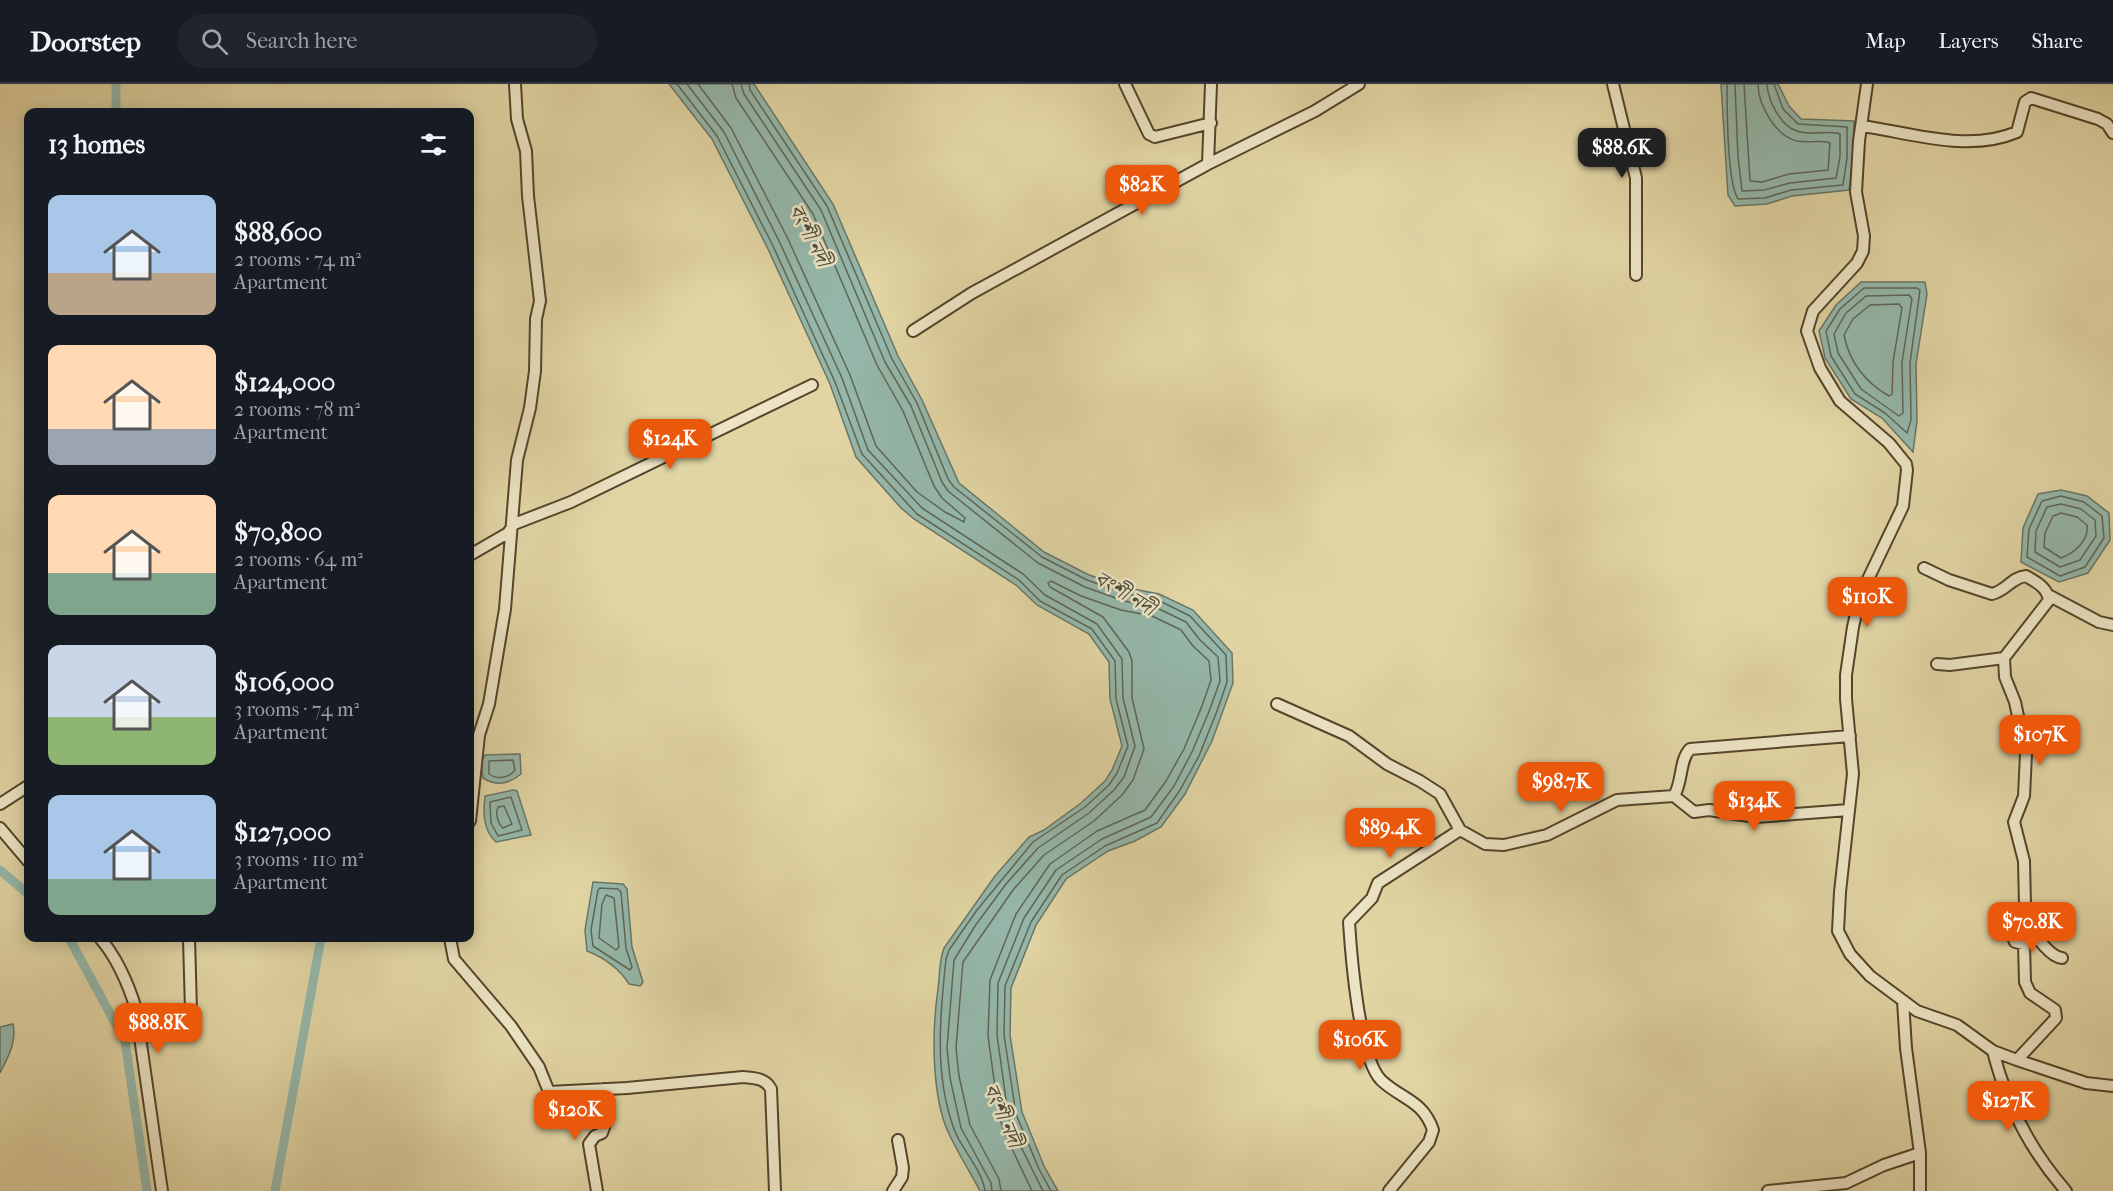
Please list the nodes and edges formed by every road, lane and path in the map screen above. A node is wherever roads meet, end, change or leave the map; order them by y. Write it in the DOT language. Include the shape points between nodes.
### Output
graph roads {
  1 [pos="515,84"];
  2 [pos="1125,84"];
  3 [pos="1211,84"];
  4 [pos="1359,84"];
  5 [pos="1613,84"];
  6 [pos="1867,84"];
  7 [pos="1210,123"];
  8 [pos="1862,126"];
  9 [pos="2113,133"];
  10 [pos="1208,164"];
  11 [pos="1636,274"];
  12 [pos="913,331"];
  13 [pos="812,385"];
  14 [pos="513,524"];
  15 [pos="474,553"];
  16 [pos="1924,568"];
  17 [pos="2048,595"];
  18 [pos="2113,625"];
  19 [pos="2004,658"];
  20 [pos="1937,663"];
  21 [pos="1277,704"];
  22 [pos="1850,736"];
  23 [pos="474,783"];
  24 [pos="24,789"];
  25 [pos="1674,796"];
  26 [pos="0,804"];
  27 [pos="1849,810"];
  28 [pos="0,828"];
  29 [pos="1460,830"];
  30 [pos="24,856"];
  31 [pos="2024,907"];
  32 [pos="103,942"];
  33 [pos="189,942"];
  34 [pos="451,942"];
  35 [pos="2062,958"];
  36 [pos="1903,1001"];
  37 [pos="187,1026"];
  38 [pos="1993,1051"];
  39 [pos="2017,1060"];
  40 [pos="2113,1086"];
  41 [pos="604,1089"];
  42 [pos="898,1140"];
  43 [pos="1920,1153"];
  44 [pos="162,1191"];
  45 [pos="597,1191"];
  46 [pos="775,1191"];
  47 [pos="893,1191"];
  48 [pos="1389,1191"];
  49 [pos="1768,1191"];
  50 [pos="1920,1191"];
  51 [pos="2066,1191"];
  1 -- 14 [label="street" via="517,119 526,151 540,301 535,371 518,460"];
  2 -- 7 [label="street" via="1149,134 1155,137"];
  3 -- 7 [label="street"];
  4 -- 10 [label="street" via="1315,111"];
  5 -- 11 [label="street" via="1636,178"];
  6 -- 8 [label="street"];
  7 -- 10 [label="street"];
  8 -- 9 [label="street" via="1950,141 1989,139 2017,132 2025,102 2031,98 2098,119"];
  8 -- 22 [label="street" via="1856,192 1863,251 1857,263 1813,311 1807,331 1820,368 1840,401 1889,442 1907,470 1904,507 1860,596 1853,627 1846,687"];
  10 -- 12 [label="street" via="972,293"];
  13 -- 14 [label="street" via="571,502"];
  14 -- 15 [label="street" via="508,533"];
  14 -- 23 [label="street" via="505,609 489,704 479,735"];
  16 -- 17 [label="street" via="1992,594 2017,577 2026,576"];
  17 -- 18 [label="street" via="2099,622"];
  17 -- 19 [label="street" via="2049,600"];
  19 -- 20 [label="street"];
  19 -- 31 [label="street" via="2005,677 2015,702 2026,754 2024,796 2014,822 2024,861"];
  21 -- 29 [label="street" via="1349,736 1387,764 1420,780 1440,794"];
  22 -- 25 [label="street" via="1690,749 1683,760 1680,786"];
  22 -- 27 [label="street" via="1853,774"];
  24 -- 26 [label="street"];
  25 -- 27 [label="street" via="1694,812 1709,810 1750,817"];
  25 -- 29 [label="street" via="1617,800 1547,835 1504,845 1485,844"];
  27 -- 36 [label="street" via="1838,930 1857,962"];
  28 -- 30 [label="street"];
  29 -- 48 [label="street" via="1378,883 1372,898 1349,922 1358,1002 1370,1059 1380,1079 1421,1107 1433,1130 1423,1150"];
  31 -- 35 [label="street" via="2032,912 2032,928 2046,949"];
  31 -- 39 [label="street" via="2014,920 2012,935 2015,942 2024,944 2025,982 2030,993 2055,1010 2056,1018"];
  32 -- 44 [label="street" via="121,970 136,1009"];
  33 -- 37 [label="street" via="191,1011"];
  34 -- 41 [label="street" via="454,959 511,1026 539,1067 549,1092"];
  36 -- 38 [label="street" via="1917,1011 1957,1025"];
  36 -- 43 [label="street" via="1905,1048"];
  38 -- 39 [label="street"];
  38 -- 51 [label="street" via="2024,1134"];
  39 -- 40 [label="street" via="2086,1083"];
  41 -- 45 [label="street" via="606,1123 602,1133 589,1144"];
  41 -- 46 [label="street" via="743,1077 767,1083 771,1089"];
  42 -- 47 [label="street" via="903,1168"];
  43 -- 49 [label="street" via="1846,1182"];
  43 -- 50 [label="street"];
}
